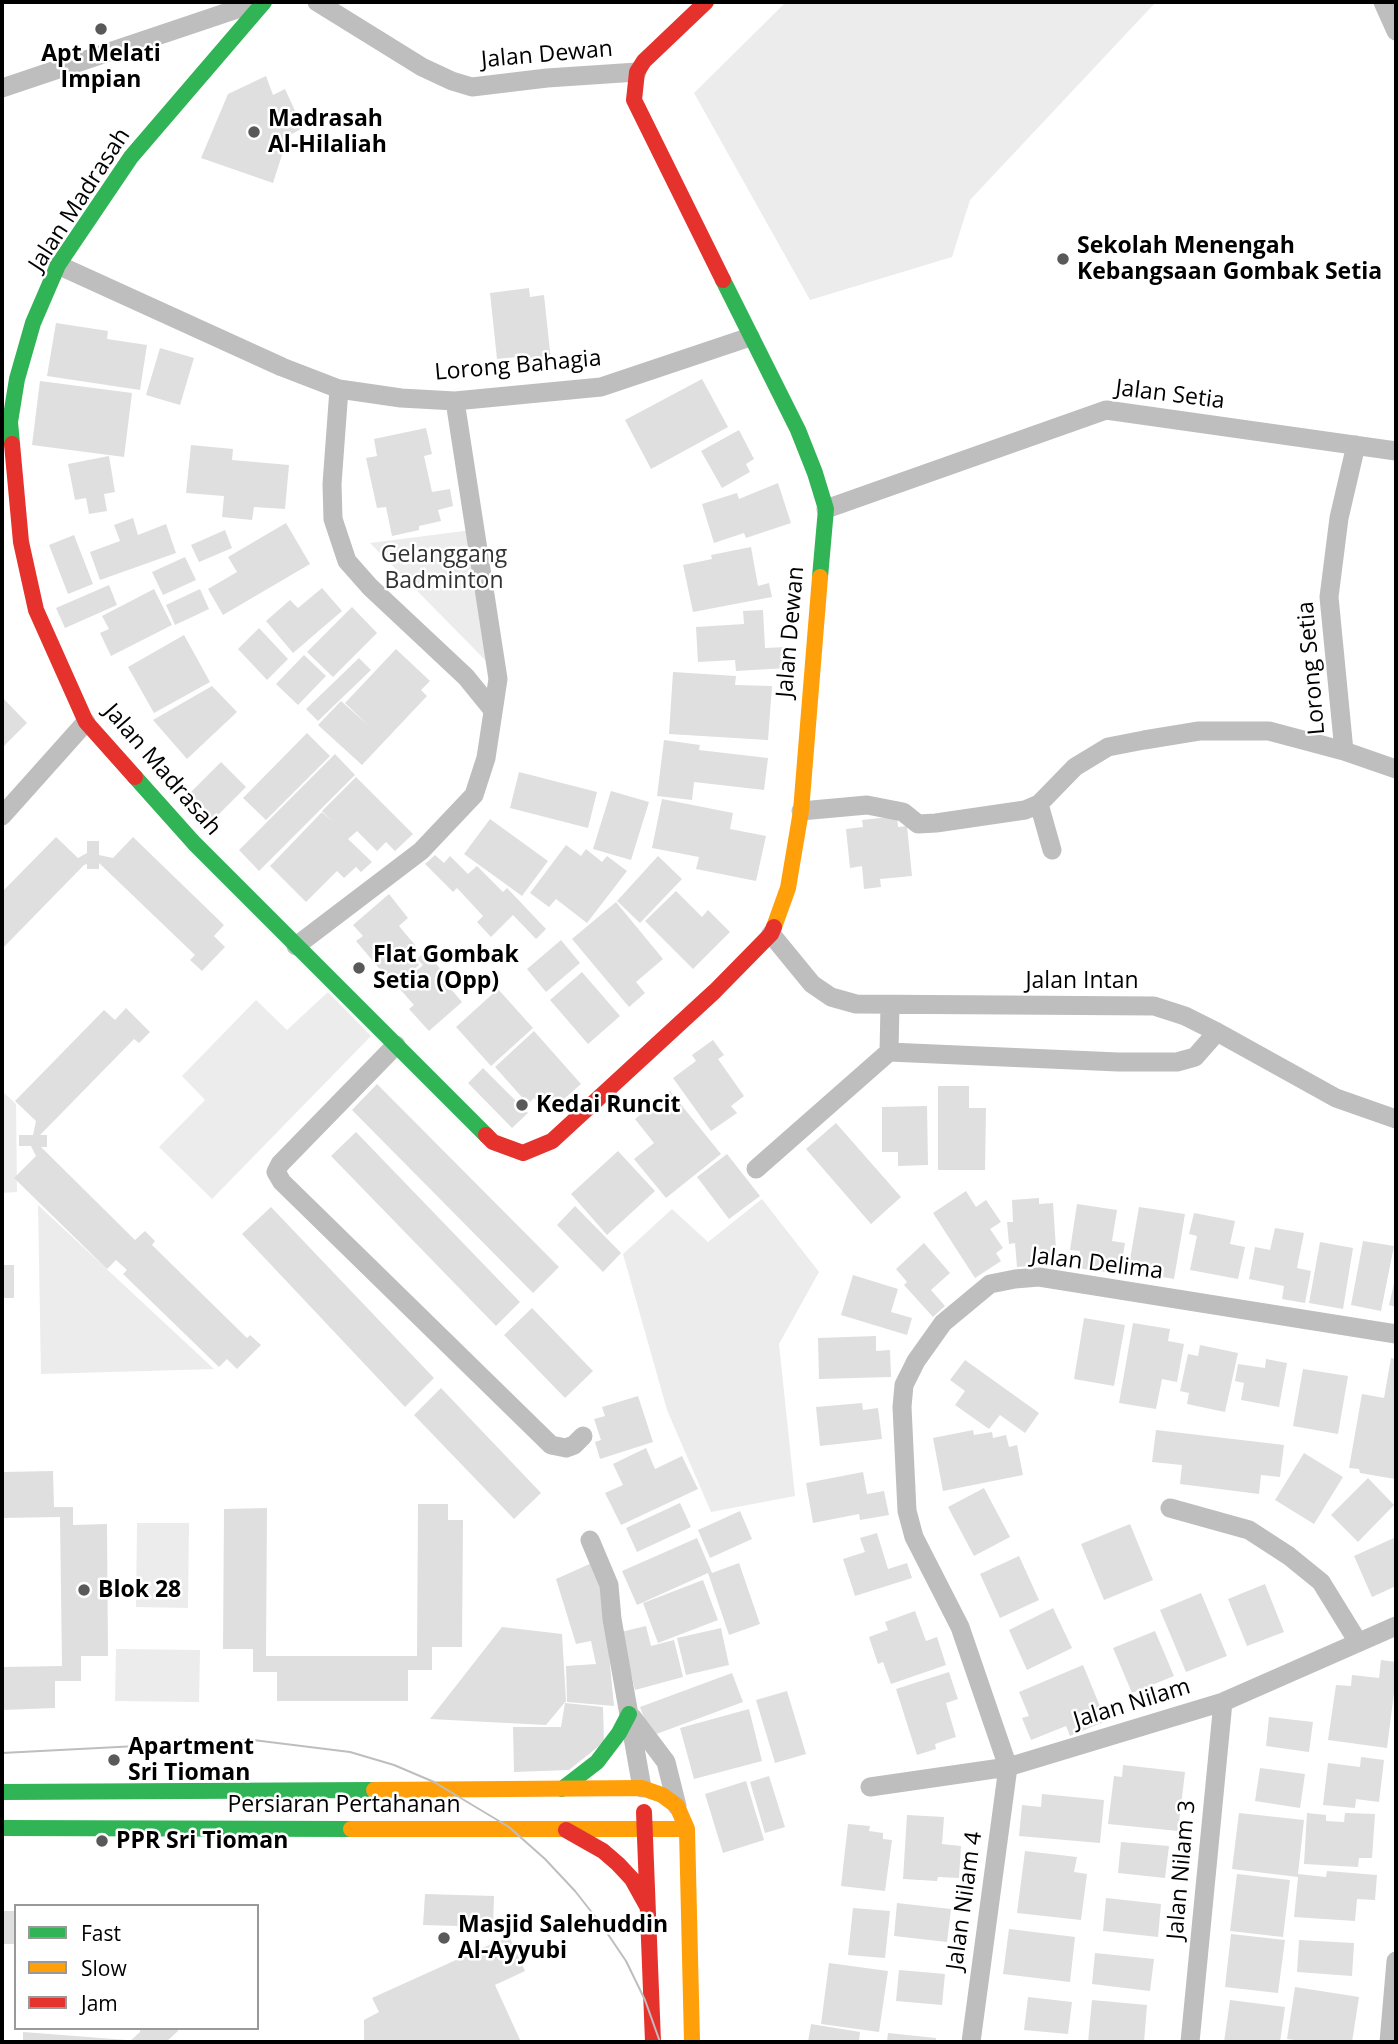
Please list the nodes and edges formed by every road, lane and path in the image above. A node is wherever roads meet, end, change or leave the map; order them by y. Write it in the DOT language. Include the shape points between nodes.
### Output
graph roads {
  1 [pos="258,2"];
  2 [pos="264,2"];
  3 [pos="317,2"];
  4 [pos="706,2"];
  5 [pos="1383,2"];
  6 [pos="1396,31"];
  7 [pos="637,72"];
  8 [pos="2,88"];
  9 [pos="58,265"];
  10 [pos="750,337"];
  11 [pos="339,389"];
  12 [pos="455,401"];
  13 [pos="1356,445"];
  14 [pos="1396,451"];
  15 [pos="826,509"];
  16 [pos="492,709"];
  17 [pos="86,722"];
  18 [pos="1344,751"];
  19 [pos="1396,769"];
  20 [pos="1039,804"];
  21 [pos="800,811"];
  22 [pos="2,816"];
  23 [pos="1052,850"];
  24 [pos="771,934"];
  25 [pos="296,946"];
  26 [pos="890,1005"];
  27 [pos="1217,1032"];
  28 [pos="396,1045"];
  29 [pos="889,1052"];
  30 [pos="1396,1119"];
  31 [pos="552,1141"];
  32 [pos="756,1169"];
  33 [pos="1396,1334"];
  34 [pos="583,1436"];
  35 [pos="1170,1508"];
  36 [pos="590,1540"];
  37 [pos="1396,1626"];
  38 [pos="1358,1642"];
  39 [pos="1223,1702"];
  40 [pos="629,1714"];
  41 [pos="1008,1767"];
  42 [pos="870,1787"];
  43 [pos="642,1788"];
  44 [pos="562,1789"];
  45 [pos="2,1792"];
  46 [pos="677,1806"];
  47 [pos="2,1829"];
  48 [pos="565,1829"];
  49 [pos="687,1829"];
  50 [pos="645,1830"];
  51 [pos="648,1909"];
  52 [pos="1396,1961"];
  53 [pos="653,2042"];
  54 [pos="692,2042"];
  55 [pos="971,2042"];
  56 [pos="1190,2042"];
  57 [pos="1388,2042"];
  1 -- 8 [label="street"];
  2 -- 9 [label="street, Jalan Madrasah" via="131,157"];
  3 -- 7 [label="street, Jalan Dewan" via="422,67 472,87"];
  4 -- 7 [label="street, Jalan Dewan"];
  5 -- 6 [label="street"];
  7 -- 10 [label="street, Jalan Dewan" via="637,109"];
  9 -- 11 [label="street, Lorong Bahagia"];
  9 -- 17 [label="street, Jalan Madrasah" via="33,323 10,422 20,542 36,610"];
  10 -- 12 [label="street, Lorong Bahagia" via="601,387"];
  10 -- 15 [label="street, Jalan Dewan" via="798,430"];
  11 -- 12 [label="street, Lorong Bahagia"];
  11 -- 16 [label="street" via="333,519 348,561 467,677"];
  12 -- 16 [label="street" via="498,679"];
  13 -- 14 [label="street, Jalan Setia"];
  13 -- 15 [label="street, Jalan Setia" via="1106,410"];
  13 -- 18 [label="street, Lorong Setia" via="1339,518 1329,597"];
  15 -- 21 [label="street, Jalan Dewan"];
  16 -- 25 [label="street" via="486,758 474,795 421,851"];
  17 -- 22 [label="street"];
  17 -- 25 [label="street, Jalan Madrasah" via="194,844"];
  18 -- 19 [label="street, Lorong Setia"];
  18 -- 20 [label="street" via="1269,731 1199,731 1144,740 1108,747 1086,760"];
  20 -- 21 [label="street" via="1025,810 918,824 904,812 867,805"];
  20 -- 23 [label="street"];
  21 -- 24 [label="street, Jalan Dewan" via="788,888"];
  24 -- 26 [label="street, Jalan Intan" via="812,984 831,998"];
  24 -- 31 [label="street, Jalan Dewan"];
  25 -- 28 [label="street, Jalan Madrasah"];
  26 -- 27 [label="street, Jalan Intan" via="1154,1006"];
  26 -- 29 [label="street"];
  27 -- 29 [label="street" via="1195,1057 1177,1062"];
  27 -- 30 [label="street, Jalan Intan" via="1336,1098"];
  28 -- 31 [label="street, Jalan Madrasah" via="493,1142 523,1153"];
  28 -- 34 [label="street" via="276,1172 551,1445 566,1448"];
  29 -- 32 [label="street"];
  33 -- 41 [label="street, Jalan Delima" via="1039,1277 990,1284 943,1323 904,1385 907,1511 914,1537 960,1628"];
  35 -- 38 [label="street" via="1249,1530 1289,1556 1321,1582"];
  36 -- 40 [label="street" via="609,1585"];
  37 -- 38 [label="street, Jalan Nilam"];
  38 -- 39 [label="street, Jalan Nilam"];
  39 -- 41 [label="street, Jalan Nilam"];
  39 -- 56 [label="street, Jalan Nilam 3"];
  40 -- 43 [label="street"];
  40 -- 44 [label="street" via="597,1762"];
  40 -- 46 [label="street" via="666,1762"];
  41 -- 42 [label="street, Jalan Nilam"];
  41 -- 55 [label="street, Jalan Nilam 4"];
  43 -- 44 [label="street, Persiaran Pertahanan"];
  43 -- 46 [label="street, Persiaran Pertahanan"];
  43 -- 50 [label="street"];
  44 -- 45 [label="street, Persiaran Pertahanan"];
  46 -- 49 [label="street"];
  47 -- 48 [label="street, Persiaran Pertahanan"];
  48 -- 50 [label="street, Persiaran Pertahanan"];
  48 -- 51 [label="street" via="618,1864"];
  49 -- 50 [label="street, Persiaran Pertahanan"];
  49 -- 54 [label="street"];
  50 -- 51 [label="street"];
  51 -- 53 [label="street"];
  52 -- 57 [label="street"];
}
